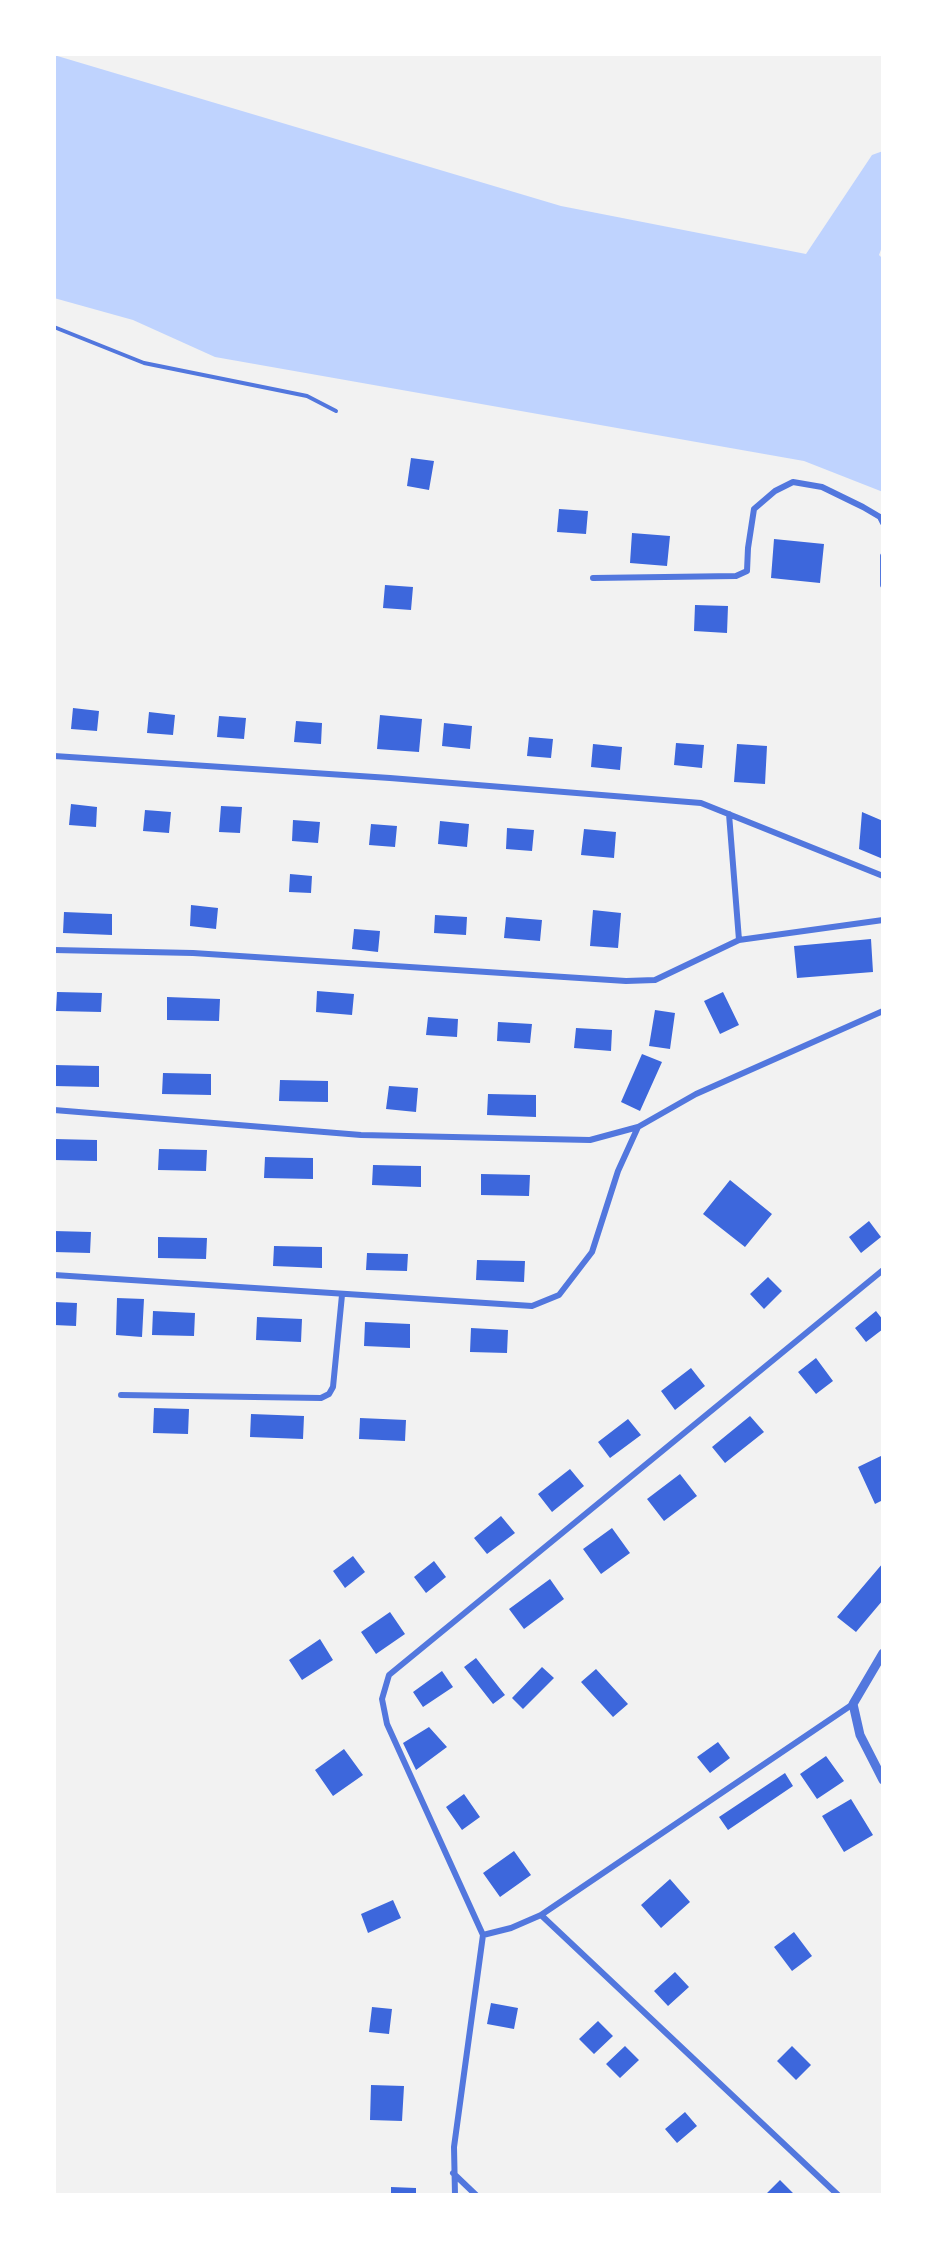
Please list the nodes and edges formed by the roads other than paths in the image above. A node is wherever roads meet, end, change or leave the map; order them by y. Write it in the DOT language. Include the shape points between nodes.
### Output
graph roads {
  1 [pos="54,327"];
  2 [pos="336,411"];
  3 [pos="883,523"];
  4 [pos="883,556"];
  5 [pos="593,578"];
  6 [pos="883,585"];
  7 [pos="54,756"];
  8 [pos="729,814"];
  9 [pos="883,876"];
  10 [pos="883,920"];
  11 [pos="739,940"];
  12 [pos="54,950"];
  13 [pos="883,1011"];
  14 [pos="54,1110"];
  15 [pos="638,1127"];
  16 [pos="883,1270"];
  17 [pos="54,1275"];
  18 [pos="342,1295"];
  19 [pos="121,1395"];
  20 [pos="883,1653"];
  21 [pos="853,1704"];
  22 [pos="883,1780"];
  23 [pos="541,1915"];
  24 [pos="483,1935"];
  25 [pos="453,2172"];
  26 [pos="454,2195"];
  27 [pos="476,2195"];
  28 [pos="838,2195"];
  1 -- 2 [label="lane" via="144,363 307,396"];
  3 -- 5 [label="street" via="880,517 822,487 793,482 754,509 747,571 736,576"];
  4 -- 6 [label="street"];
  7 -- 8 [label="street" via="701,803"];
  8 -- 9 [label="street"];
  8 -- 11 [label="street"];
  10 -- 11 [label="street"];
  11 -- 12 [label="street" via="655,980 626,981 193,953"];
  13 -- 15 [label="street" via="696,1094"];
  14 -- 15 [label="street" via="361,1135 590,1140"];
  15 -- 18 [label="street" via="618,1171 592,1252 559,1295 532,1306"];
  16 -- 24 [label="street" via="389,1675 382,1699 387,1725"];
  17 -- 18 [label="street"];
  18 -- 19 [label="street" via="333,1387 321,1398"];
  20 -- 21 [label="street"];
  21 -- 22 [label="street" via="860,1735"];
  21 -- 23 [label="street"];
  23 -- 24 [label="street"];
  23 -- 28 [label="street"];
  24 -- 25 [label="street"];
  25 -- 26 [label="street"];
  25 -- 27 [label="street"];
}
